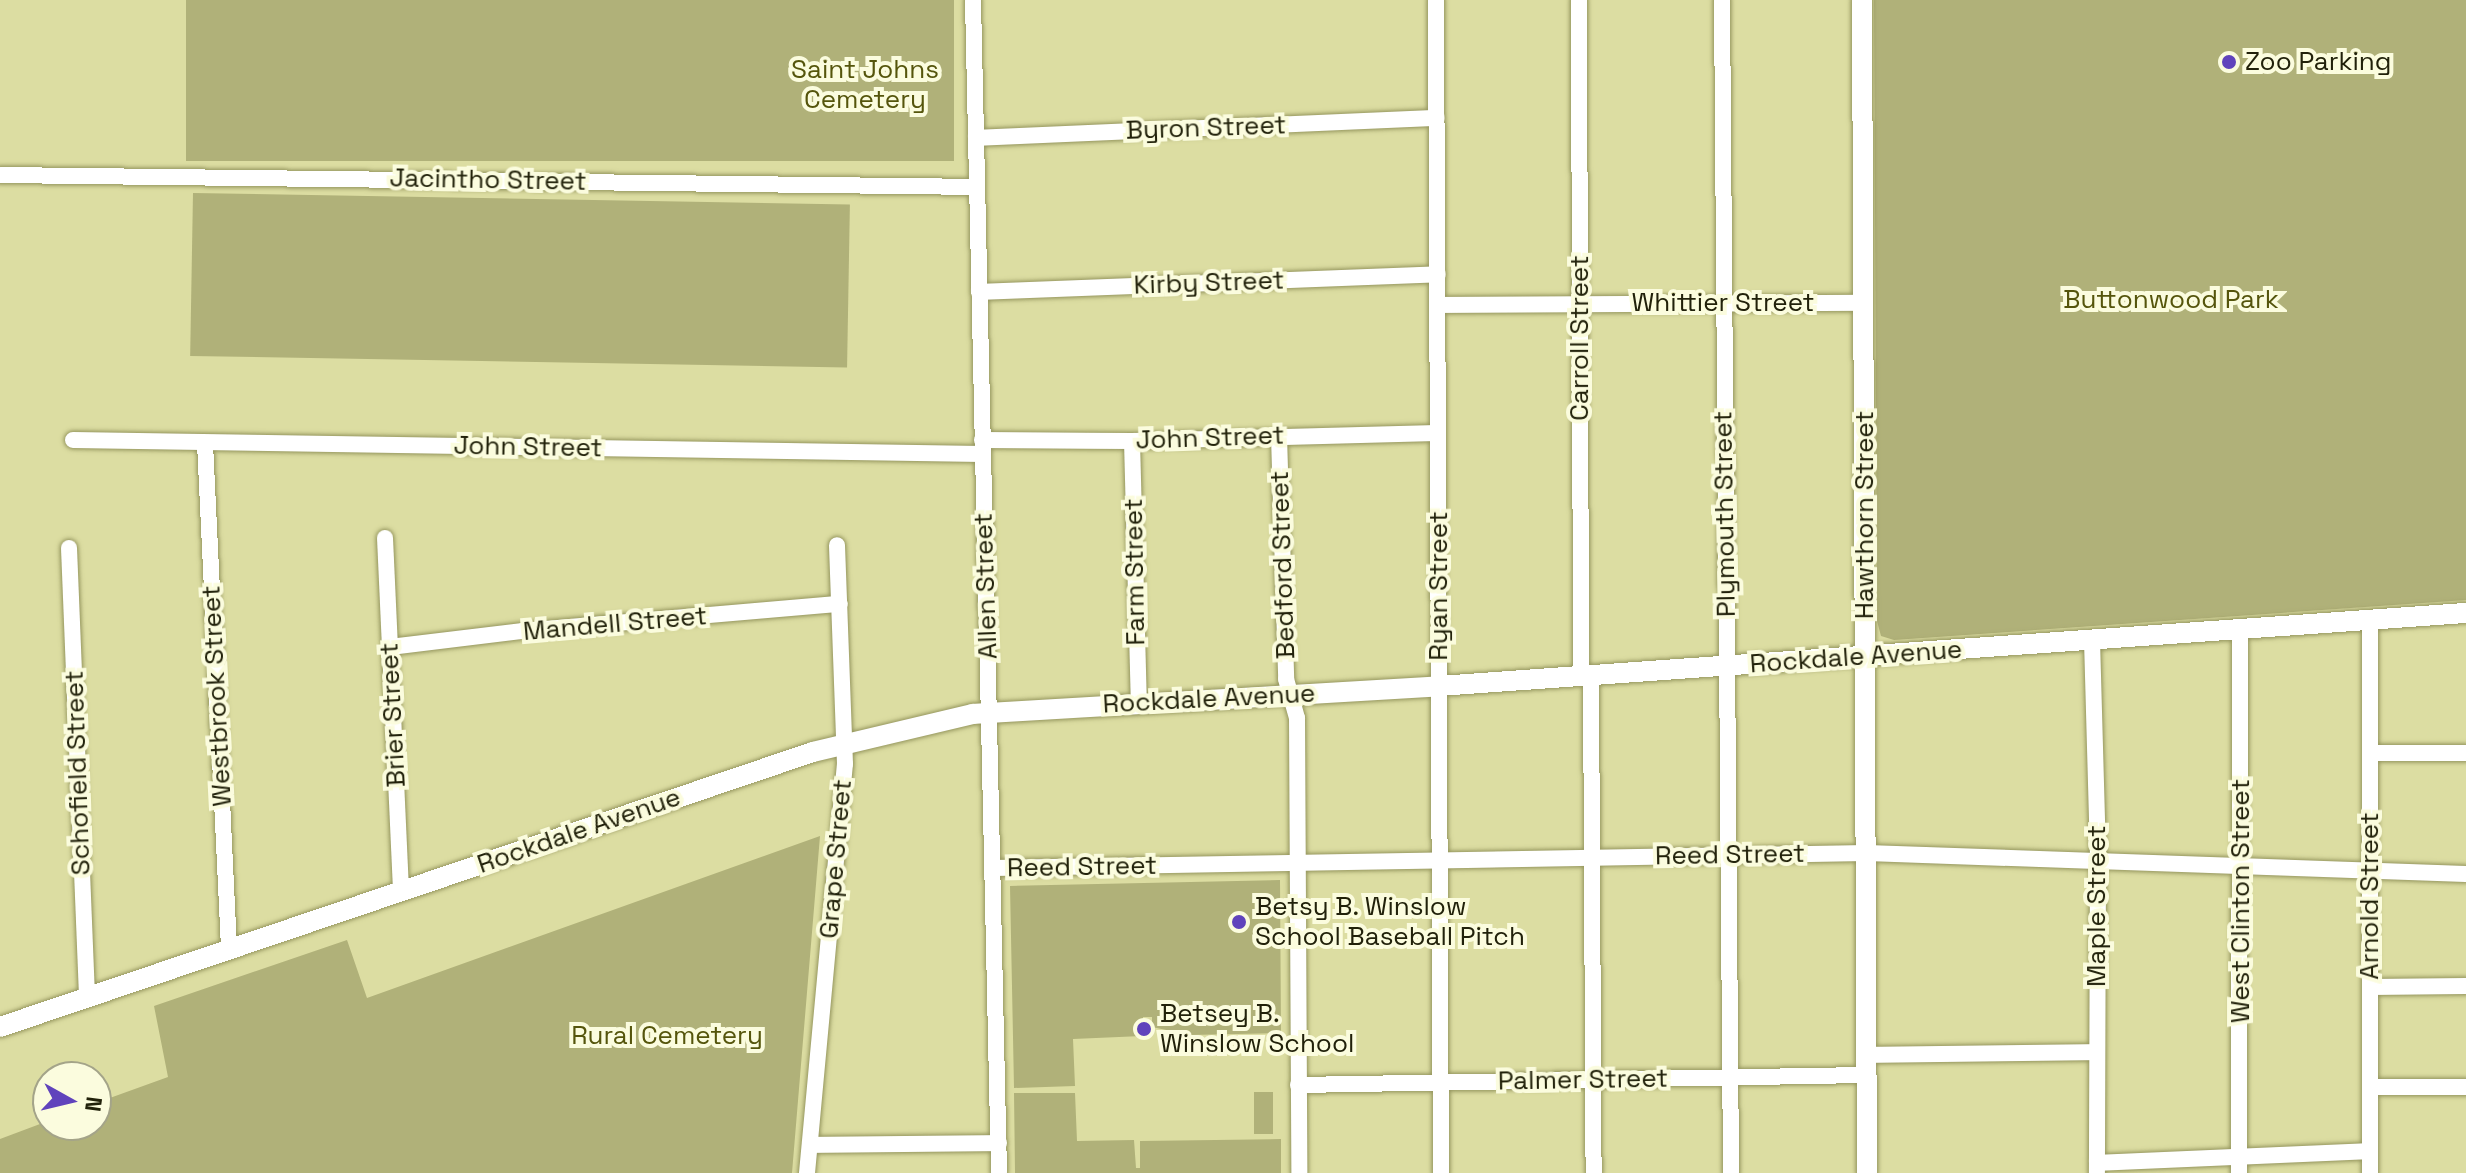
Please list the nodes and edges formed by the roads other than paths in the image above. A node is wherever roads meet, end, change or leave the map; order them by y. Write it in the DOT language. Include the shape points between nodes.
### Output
graph roads {
  1 [pos="973,0"];
  2 [pos="1436,0"];
  3 [pos="1579,0"];
  4 [pos="1722,0"];
  5 [pos="1862,0"];
  6 [pos="1437,118"];
  7 [pos="976,138"];
  8 [pos="0,175"];
  9 [pos="977,187"];
  10 [pos="1438,274"];
  11 [pos="979,292"];
  12 [pos="1722,303"];
  13 [pos="1863,303"];
  14 [pos="1579,304"];
  15 [pos="1438,305"];
  16 [pos="1438,433"];
  17 [pos="1279,436"];
  18 [pos="73,440"];
  19 [pos="1132,441"];
  20 [pos="205,443"];
  21 [pos="982,447"];
  22 [pos="385,538"];
  23 [pos="837,545"];
  24 [pos="69,548"];
  25 [pos="840,604"];
  26 [pos="2466,613"];
  27 [pos="2370,619"];
  28 [pos="2240,629"];
  29 [pos="2092,640"];
  30 [pos="390,647"];
  31 [pos="1866,656"];
  32 [pos="1728,666"];
  33 [pos="1586,676"];
  34 [pos="1439,686"];
  35 [pos="1291,695"];
  36 [pos="1139,703"];
  37 [pos="990,711"];
  38 [pos="844,743"];
  39 [pos="2370,753"];
  40 [pos="2466,753"];
  41 [pos="1867,853"];
  42 [pos="1729,855"];
  43 [pos="1592,858"];
  44 [pos="1440,859"];
  45 [pos="2098,861"];
  46 [pos="1298,863"];
  47 [pos="2242,866"];
  48 [pos="993,868"];
  49 [pos="2370,870"];
  50 [pos="2466,874"];
  51 [pos="401,891"];
  52 [pos="229,949"];
  53 [pos="2466,986"];
  54 [pos="2370,987"];
  55 [pos="87,998"];
  56 [pos="0,1027"];
  57 [pos="2097,1052"];
  58 [pos="1867,1065"];
  59 [pos="1730,1078"];
  60 [pos="1594,1080"];
  61 [pos="1441,1083"];
  62 [pos="1298,1085"];
  63 [pos="2370,1087"];
  64 [pos="2466,1087"];
  65 [pos="999,1143"];
  66 [pos="810,1145"];
  67 [pos="2370,1151"];
  68 [pos="2239,1165"];
  69 [pos="2097,1168"];
  70 [pos="807,1173"];
  71 [pos="999,1173"];
  72 [pos="1299,1173"];
  73 [pos="1441,1173"];
  74 [pos="1594,1173"];
  75 [pos="1731,1173"];
  76 [pos="1867,1173"];
  77 [pos="2370,1173"];
  1 -- 7 [label="street, Allen Street"];
  2 -- 6 [label="street, Ryan Street"];
  3 -- 14 [label="street, Carroll Street"];
  4 -- 12 [label="street, Plymouth Street"];
  5 -- 13 [label="main road, Hawthorn Street"];
  6 -- 7 [label="street, Byron Street"];
  6 -- 10 [label="street, Ryan Street"];
  7 -- 9 [label="street, Allen Street"];
  8 -- 9 [label="street, Jacintho Street"];
  9 -- 11 [label="street, Allen Street"];
  10 -- 11 [label="street, Kirby Street"];
  10 -- 15 [label="street, Ryan Street"];
  11 -- 21 [label="street, Allen Street"];
  12 -- 13 [label="street, Whittier Street"];
  12 -- 14 [label="street, Whittier Street"];
  12 -- 32 [label="street, Plymouth Street"];
  13 -- 31 [label="main road, Hawthorn Street"];
  14 -- 15 [label="street, Whittier Street"];
  14 -- 33 [label="street, Carroll Street"];
  15 -- 16 [label="street, Ryan Street"];
  16 -- 17 [label="street, John Street"];
  16 -- 34 [label="street, Ryan Street"];
  17 -- 19 [label="street, John Street"];
  17 -- 35 [label="street, Bedford Street" via="1286,679"];
  18 -- 20 [label="street, John Street"];
  19 -- 21 [label="street, John Street"];
  19 -- 36 [label="street, Farm Street"];
  20 -- 21 [label="street, John Street"];
  20 -- 52 [label="street, Westbrook Street"];
  21 -- 37 [label="street, Allen Street"];
  22 -- 30 [label="street, Brier Street"];
  23 -- 25 [label="street, Grape Street"];
  24 -- 55 [label="street, Schofield Street"];
  25 -- 30 [label="street, Mandell Street"];
  25 -- 38 [label="street, Grape Street"];
  26 -- 27 [label="main road, Rockdale Avenue"];
  27 -- 28 [label="main road, Rockdale Avenue"];
  27 -- 39 [label="street, Arnold Street"];
  28 -- 29 [label="main road, Rockdale Avenue"];
  28 -- 47 [label="street, West Clinton Street"];
  29 -- 31 [label="main road, Rockdale Avenue"];
  29 -- 45 [label="street, Maple Street"];
  30 -- 51 [label="street, Brier Street"];
  31 -- 32 [label="main road, Rockdale Avenue"];
  31 -- 41 [label="main road, Hawthorn Street"];
  32 -- 33 [label="main road, Rockdale Avenue"];
  32 -- 42 [label="street, Plymouth Street"];
  33 -- 34 [label="main road, Rockdale Avenue"];
  33 -- 43 [label="street, Carroll Street"];
  34 -- 35 [label="main road, Rockdale Avenue"];
  34 -- 44 [label="street, Ryan Street"];
  35 -- 36 [label="main road, Rockdale Avenue"];
  35 -- 46 [label="street, Bedford Street" via="1297,718"];
  36 -- 37 [label="main road, Rockdale Avenue"];
  37 -- 38 [label="main road, Rockdale Avenue"];
  37 -- 48 [label="street, Allen Street"];
  38 -- 51 [label="main road, Rockdale Avenue"];
  38 -- 66 [label="street, Grape Street"];
  39 -- 40 [label="street"];
  39 -- 49 [label="street, Arnold Street"];
  41 -- 42 [label="street, Reed Street"];
  41 -- 45 [label="street, Reed Street"];
  41 -- 58 [label="main road, Hawthorn Street"];
  42 -- 43 [label="street, Reed Street"];
  42 -- 59 [label="street, Plymouth Street"];
  43 -- 44 [label="street, Reed Street"];
  43 -- 60 [label="street, Carroll Street"];
  44 -- 46 [label="street, Reed Street"];
  44 -- 61 [label="street, Ryan Street"];
  45 -- 47 [label="street, Reed Street"];
  45 -- 57 [label="street, Maple Street"];
  46 -- 48 [label="street, Reed Street"];
  46 -- 62 [label="street, Bedford Street"];
  47 -- 49 [label="street, Reed Street"];
  47 -- 68 [label="street, West Clinton Street"];
  48 -- 65 [label="street, Allen Street"];
  49 -- 50 [label="street, Reed Street"];
  49 -- 54 [label="street, Arnold Street"];
  51 -- 52 [label="main road, Rockdale Avenue"];
  52 -- 55 [label="main road, Rockdale Avenue"];
  53 -- 54 [label="street"];
  54 -- 63 [label="street, Arnold Street"];
  55 -- 56 [label="main road, Rockdale Avenue"];
  57 -- 58 [label="street, Palmer Street"];
  57 -- 69 [label="street, Maple Street"];
  58 -- 59 [label="street, Palmer Street"];
  58 -- 76 [label="main road, Hawthorn Street"];
  59 -- 60 [label="street, Palmer Street"];
  59 -- 75 [label="street, Plymouth Street"];
  60 -- 61 [label="street, Palmer Street"];
  60 -- 74 [label="street, Carroll Street"];
  61 -- 62 [label="street, Palmer Street"];
  61 -- 73 [label="street, Ryan Street"];
  62 -- 72 [label="street, Bedford Street"];
  63 -- 64 [label="street"];
  63 -- 67 [label="street, Arnold Street"];
  65 -- 66 [label="street"];
  65 -- 71 [label="street, Allen Street"];
  66 -- 70 [label="street, Grape Street"];
  67 -- 68 [label="street"];
  67 -- 77 [label="street, Arnold Street"];
  68 -- 69 [label="street"];
}
